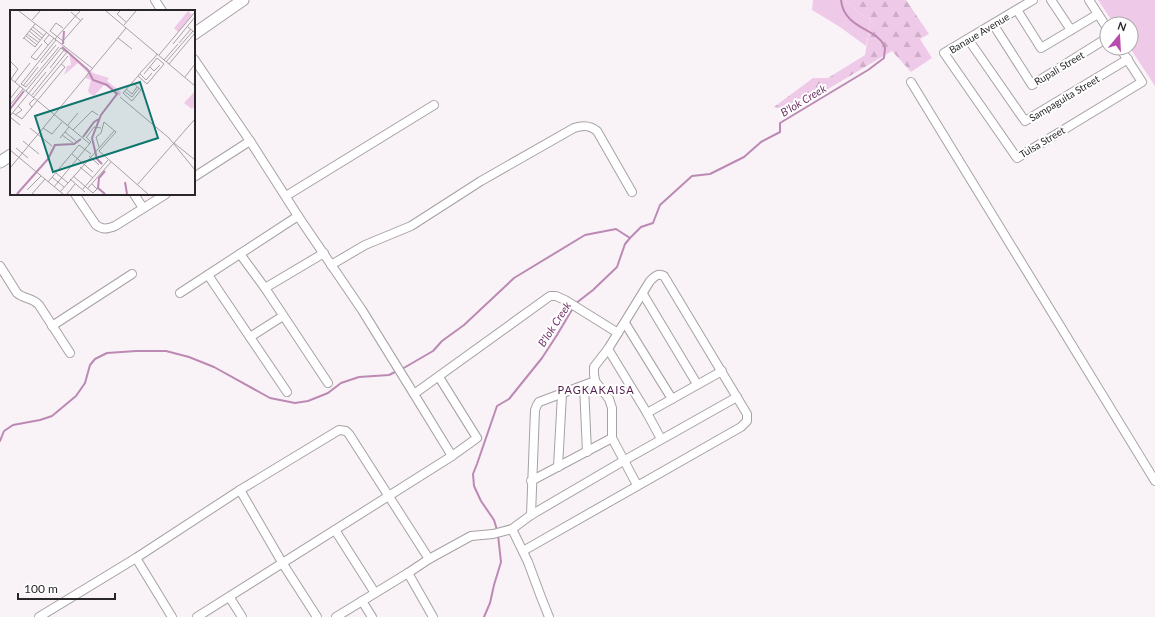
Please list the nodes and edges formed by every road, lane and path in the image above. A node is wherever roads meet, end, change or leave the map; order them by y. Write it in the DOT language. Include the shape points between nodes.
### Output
graph roads {
  1 [pos="155,0"];
  2 [pos="243,0"];
  3 [pos="1034,0"];
  4 [pos="1051,0"];
  5 [pos="1089,0"];
  6 [pos="161,10"];
  7 [pos="1017,10"];
  8 [pos="1098,14"];
  9 [pos="993,24"];
  10 [pos="1071,30"];
  11 [pos="195,33"];
  12 [pos="968,39"];
  13 [pos="1099,43"];
  14 [pos="944,53"];
  15 [pos="1126,56"];
  16 [pos="1128,59"];
  17 [pos="195,60"];
  18 [pos="911,82"];
  19 [pos="434,105"];
  20 [pos="250,141"];
  21 [pos="10,156"];
  22 [pos="0,162"];
  23 [pos="195,175"];
  24 [pos="632,192"];
  25 [pos="77,195"];
  26 [pos="135,195"];
  27 [pos="164,195"];
  28 [pos="286,196"];
  29 [pos="143,208"];
  30 [pos="298,216"];
  31 [pos="240,254"];
  32 [pos="324,254"];
  33 [pos="332,265"];
  34 [pos="0,266"];
  35 [pos="132,274"];
  36 [pos="208,275"];
  37 [pos="265,288"];
  38 [pos="180,293"];
  39 [pos="643,294"];
  40 [pos="283,316"];
  41 [pos="625,323"];
  42 [pos="52,326"];
  43 [pos="618,333"];
  44 [pos="250,337"];
  45 [pos="608,349"];
  46 [pos="70,353"];
  47 [pos="722,371"];
  48 [pos="439,377"];
  49 [pos="595,381"];
  50 [pos="328,384"];
  51 [pos="697,384"];
  52 [pos="584,386"];
  53 [pos="287,392"];
  54 [pos="414,394"];
  55 [pos="562,394"];
  56 [pos="737,397"];
  57 [pos="672,399"];
  58 [pos="647,412"];
  59 [pos="612,438"];
  60 [pos="661,439"];
  61 [pos="586,452"];
  62 [pos="452,456"];
  63 [pos="624,460"];
  64 [pos="558,467"];
  65 [pos="531,481"];
  66 [pos="1155,481"];
  67 [pos="638,485"];
  68 [pos="240,490"];
  69 [pos="389,495"];
  70 [pos="531,515"];
  71 [pos="512,529"];
  72 [pos="335,530"];
  73 [pos="523,551"];
  74 [pos="136,558"];
  75 [pos="429,559"];
  76 [pos="283,564"];
  77 [pos="408,574"];
  78 [pos="375,593"];
  79 [pos="230,598"];
  80 [pos="362,601"];
  81 [pos="39,617"];
  82 [pos="172,617"];
  83 [pos="197,617"];
  84 [pos="242,617"];
  85 [pos="317,617"];
  86 [pos="336,617"];
  87 [pos="372,617"];
  88 [pos="433,617"];
  89 [pos="549,617"];
  1 -- 6 [label="street"];
  2 -- 11 [label="main road"];
  3 -- 7 [label="street, Banaue Avenue"];
  4 -- 10 [label="street"];
  5 -- 8 [label="street"];
  7 -- 9 [label="street, Banaue Avenue"];
  7 -- 10 [label="street" via="1041,48"];
  8 -- 10 [label="street"];
  9 -- 12 [label="street, Banaue Avenue"];
  9 -- 13 [label="street, Rupali Street" via="1032,86"];
  12 -- 14 [label="street, Banaue Avenue"];
  12 -- 16 [label="street, Sampaguita Street" via="1025,122"];
  14 -- 16 [label="street, Tulsa Street" via="1017,158 1142,82"];
  15 -- 16 [label="street, Tulsa Street"];
  17 -- 20 [label="street"];
  18 -- 66 [label="street"];
  19 -- 28 [label="street"];
  20 -- 23 [label="street"];
  20 -- 28 [label="street"];
  21 -- 22 [label="main road"];
  24 -- 33 [label="street" via="597,131 592,127 579,126 481,181 411,226 365,244"];
  25 -- 29 [label="street" via="101,229 115,226"];
  26 -- 29 [label="street"];
  27 -- 29 [label="street"];
  28 -- 30 [label="street"];
  30 -- 31 [label="street"];
  30 -- 32 [label="street"];
  31 -- 36 [label="street"];
  31 -- 37 [label="street"];
  32 -- 33 [label="street"];
  32 -- 37 [label="street"];
  33 -- 54 [label="street"];
  34 -- 42 [label="street" via="17,293 36,302"];
  35 -- 42 [label="street"];
  36 -- 38 [label="street"];
  36 -- 44 [label="street"];
  37 -- 40 [label="street"];
  39 -- 41 [label="street"];
  39 -- 47 [label="street" via="655,276 664,276"];
  39 -- 51 [label="street"];
  40 -- 44 [label="street"];
  40 -- 50 [label="street"];
  41 -- 43 [label="street"];
  41 -- 57 [label="street"];
  42 -- 46 [label="street"];
  43 -- 45 [label="street"];
  43 -- 48 [label="street" via="561,297 553,296"];
  44 -- 53 [label="street"];
  45 -- 49 [label="street" via="594,367"];
  45 -- 58 [label="street"];
  47 -- 51 [label="street"];
  47 -- 56 [label="street"];
  48 -- 54 [label="street"];
  48 -- 62 [label="street" via="477,438"];
  49 -- 52 [label="street"];
  49 -- 59 [label="street" via="609,399"];
  51 -- 57 [label="street"];
  52 -- 55 [label="street"];
  52 -- 61 [label="street"];
  54 -- 62 [label="street"];
  55 -- 64 [label="street"];
  55 -- 65 [label="street" via="539,402 535,408"];
  56 -- 60 [label="street"];
  56 -- 67 [label="street" via="747,414 745,424"];
  57 -- 58 [label="street"];
  58 -- 60 [label="street"];
  59 -- 61 [label="street"];
  59 -- 63 [label="street"];
  60 -- 63 [label="street"];
  61 -- 64 [label="street"];
  62 -- 69 [label="street"];
  63 -- 67 [label="street"];
  63 -- 70 [label="street"];
  64 -- 65 [label="street"];
  65 -- 70 [label="street"];
  67 -- 73 [label="street"];
  68 -- 69 [label="street" via="342,430 349,434"];
  68 -- 74 [label="street"];
  68 -- 76 [label="street"];
  69 -- 72 [label="street"];
  69 -- 75 [label="street"];
  70 -- 71 [label="street"];
  71 -- 73 [label="street"];
  71 -- 75 [label="street" via="471,536"];
  72 -- 76 [label="street"];
  72 -- 78 [label="street"];
  73 -- 89 [label="street"];
  74 -- 81 [label="street"];
  74 -- 82 [label="street"];
  75 -- 77 [label="street"];
  76 -- 79 [label="street"];
  76 -- 85 [label="street"];
  77 -- 78 [label="street"];
  77 -- 88 [label="street"];
  78 -- 80 [label="street"];
  79 -- 83 [label="street"];
  79 -- 84 [label="street"];
  80 -- 86 [label="street"];
  80 -- 87 [label="street"];
}
